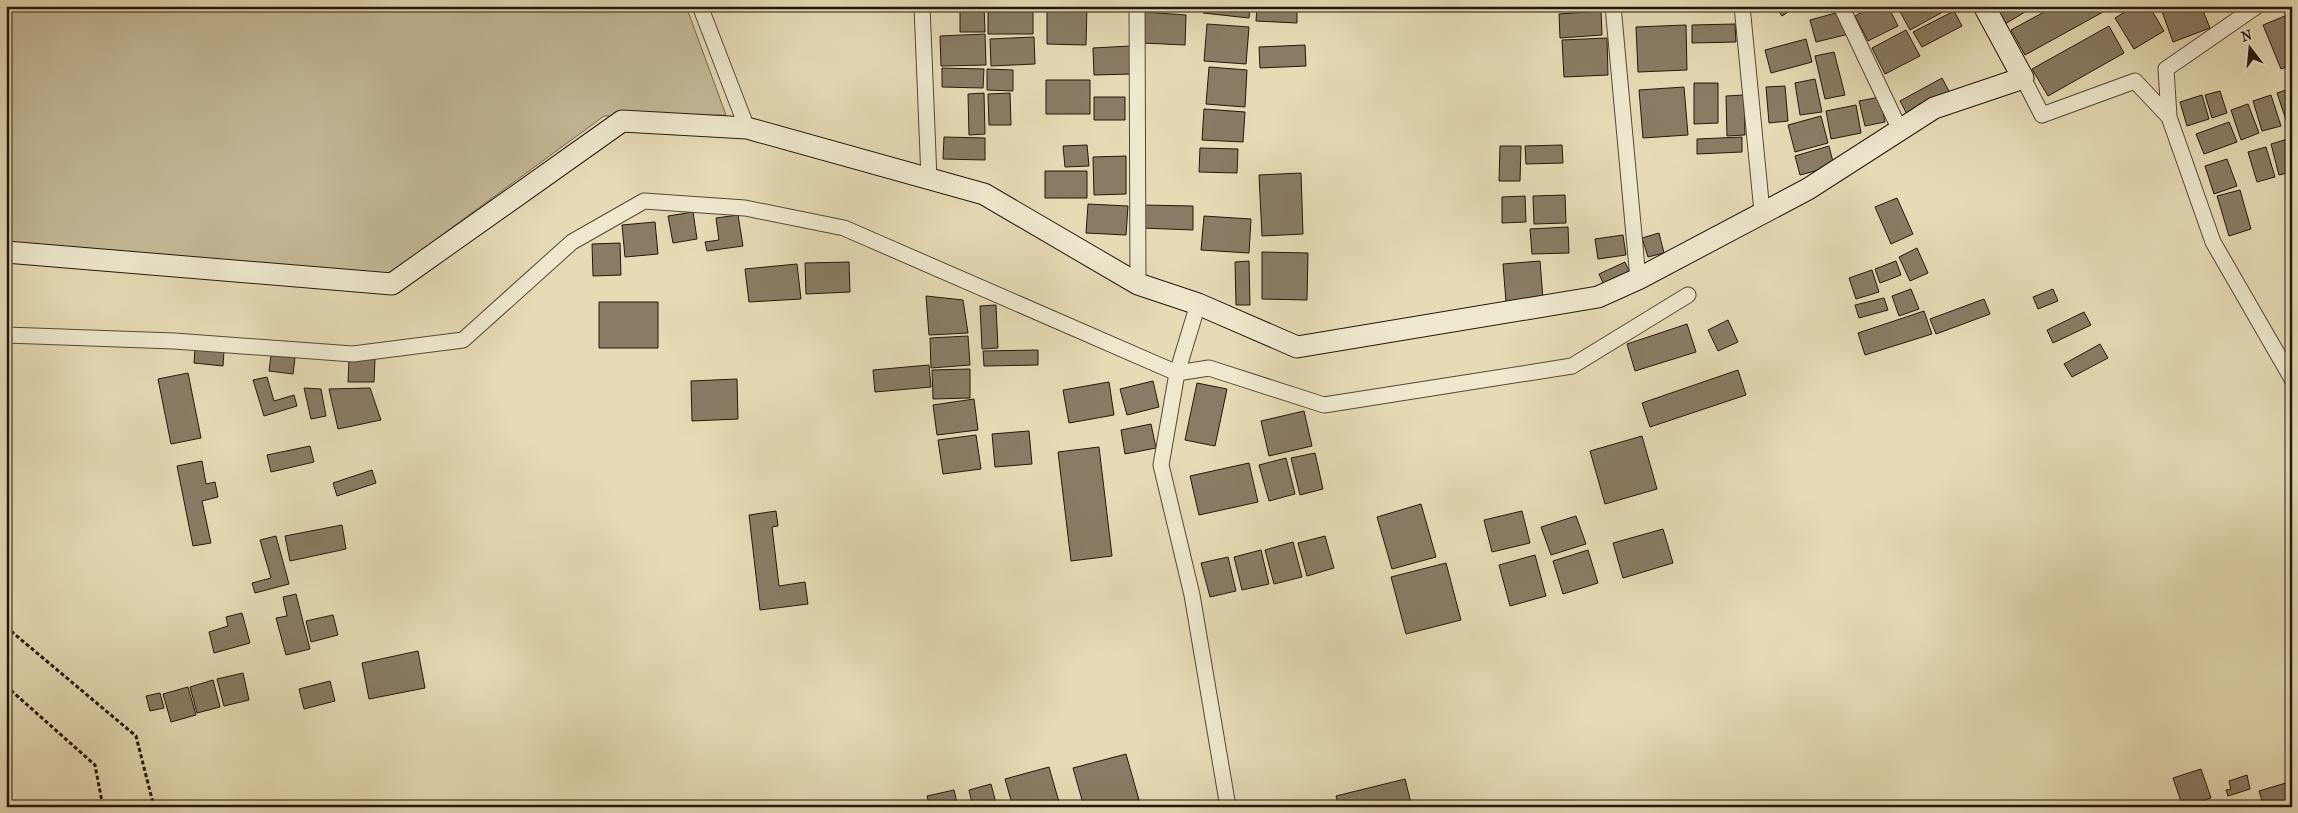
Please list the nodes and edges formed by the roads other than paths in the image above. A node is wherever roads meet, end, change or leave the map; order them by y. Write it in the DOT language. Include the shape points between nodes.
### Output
graph roads {
  1 [pos="700,6"];
  2 [pos="922,6"];
  3 [pos="1137,6"];
  4 [pos="1613,6"];
  5 [pos="1742,6"];
  6 [pos="1842,6"];
  7 [pos="1984,6"];
  8 [pos="2257,6"];
  9 [pos="2023,78"];
  10 [pos="2168,117"];
  11 [pos="747,128"];
  12 [pos="1900,130"];
  13 [pos="929,179"];
  14 [pos="1762,212"];
  15 [pos="6,252"];
  16 [pos="1638,278"];
  17 [pos="1138,284"];
  18 [pos="1688,295"];
  19 [pos="1198,304"];
  20 [pos="6,335"];
  21 [pos="1177,373"];
  22 [pos="2292,379"];
  23 [pos="1228,807"];
  1 -- 11 [label="street"];
  2 -- 13 [label="street"];
  3 -- 17 [label="street"];
  4 -- 16 [label="street"];
  5 -- 14 [label="street"];
  6 -- 12 [label="street"];
  7 -- 9 [label="street"];
  8 -- 10 [label="street" via="2166,69"];
  9 -- 10 [label="street" via="2042,115 2135,81"];
  9 -- 12 [label="street" via="1934,108"];
  10 -- 22 [label="street" via="2213,242"];
  11 -- 13 [label="street"];
  11 -- 15 [label="street" via="622,121 392,284"];
  12 -- 14 [label="street" via="1808,189"];
  13 -- 17 [label="street" via="984,194"];
  14 -- 16 [label="street"];
  16 -- 19 [label="street" via="1598,297 1297,347"];
  17 -- 19 [label="street"];
  18 -- 21 [label="street" via="1572,366 1324,405 1209,368"];
  19 -- 21 [label="street"];
  20 -- 21 [label="street" via="174,341 352,354 463,340 572,242 644,201 745,208 844,228"];
  21 -- 23 [label="street" via="1162,465 1192,595"];
}
